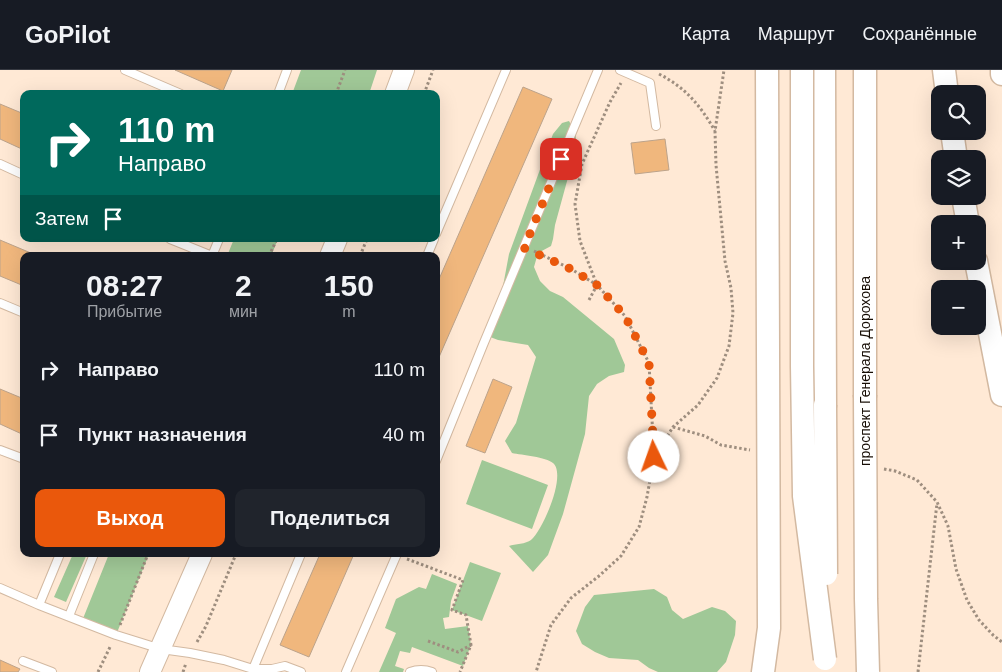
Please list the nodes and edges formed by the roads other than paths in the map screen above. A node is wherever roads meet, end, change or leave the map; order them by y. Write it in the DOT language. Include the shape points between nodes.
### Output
graph roads {
  1 [pos="125,70"];
  2 [pos="287,70"];
  3 [pos="404,70"];
  4 [pos="506,70"];
  5 [pos="598,70"];
  6 [pos="767,70"];
  7 [pos="802,70"];
  8 [pos="824,70"];
  9 [pos="865,70"];
  10 [pos="944,70"];
  11 [pos="1002,70"];
  12 [pos="623,71"];
  13 [pos="1002,74"];
  14 [pos="946,85"];
  15 [pos="172,90"];
  16 [pos="280,90"];
  17 [pos="396,90"];
  18 [pos="656,126"];
  19 [pos="0,164"];
  20 [pos="20,173"];
  21 [pos="440,225"];
  22 [pos="177,242"];
  23 [pos="202,252"];
  24 [pos="978,270"];
  25 [pos="0,303"];
  26 [pos="20,311"];
  27 [pos="1002,395"];
  28 [pos="0,450"];
  29 [pos="440,451"];
  30 [pos="20,458"];
  31 [pos="59,557"];
  32 [pos="93,557"];
  33 [pos="201,557"];
  34 [pos="300,557"];
  35 [pos="396,557"];
  36 [pos="0,588"];
  37 [pos="39,605"];
  38 [pos="69,616"];
  39 [pos="161,649"];
  40 [pos="22,661"];
  41 [pos="825,665"];
  42 [pos="253,669"];
  43 [pos="52,672"];
  44 [pos="150,672"];
  45 [pos="301,672"];
  46 [pos="346,672"];
  47 [pos="410,672"];
  48 [pos="432,672"];
  49 [pos="763,672"];
  50 [pos="868,672"];
  1 -- 15 [label="lane"];
  2 -- 16 [label="lane"];
  3 -- 17 [label="street"];
  4 -- 21 [label="lane"];
  5 -- 29 [label="lane"];
  6 -- 49 [label="main road" via="769,628"];
  7 -- 41 [label="main road, bridge" via="804,496"];
  8 -- 41 [label="main road, bridge"];
  9 -- 50 [label="main road, проспект Генерала Дорохова, bridge"];
  10 -- 14 [label="main road"];
  11 -- 13 [label="main road"];
  12 -- 18 [label="lane" via="650,83"];
  19 -- 20 [label="lane"];
  22 -- 23 [label="lane"];
  24 -- 27 [label="main road"];
  25 -- 26 [label="lane"];
  28 -- 30 [label="lane"];
  31 -- 37 [label="lane"];
  32 -- 38 [label="lane"];
  33 -- 39 [label="street"];
  34 -- 42 [label="lane"];
  35 -- 46 [label="lane"];
  36 -- 37 [label="lane"];
  37 -- 38 [label="lane"];
  38 -- 39 [label="lane"];
  39 -- 42 [label="lane" via="224,660 232,666"];
  39 -- 44 [label="street"];
  40 -- 43 [label="lane"];
  42 -- 45 [label="lane" via="286,666"];
  47 -- 48 [label="lane" via="418,669"];
}
